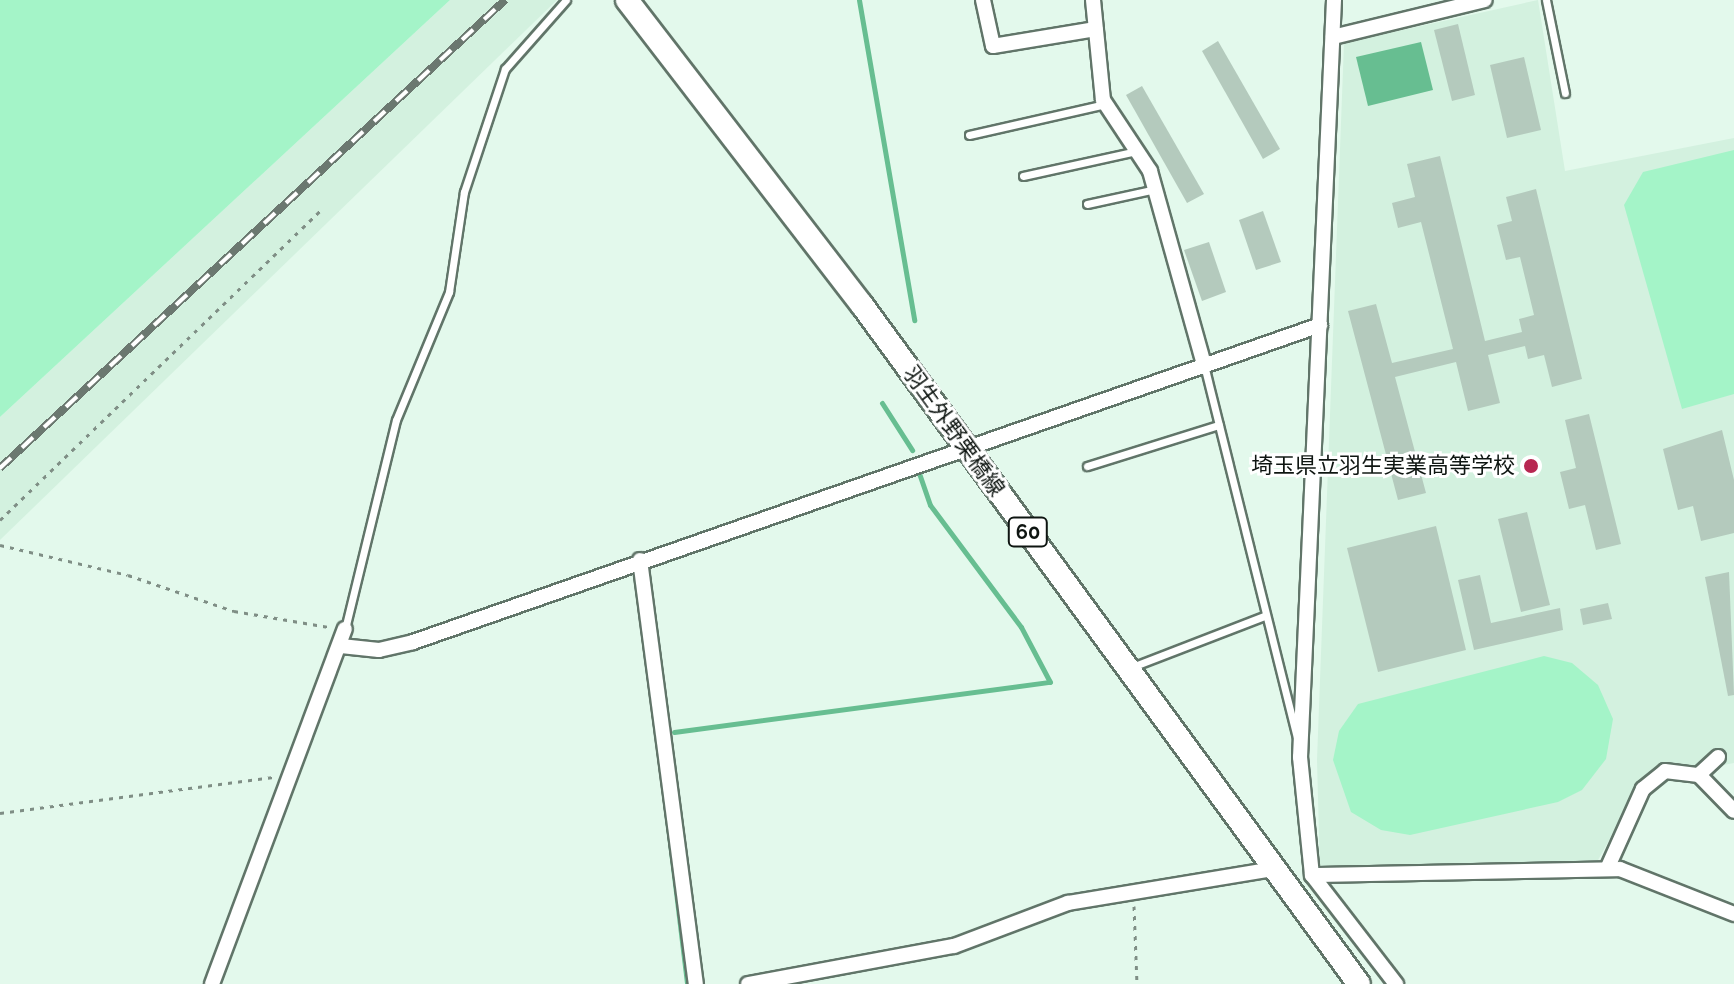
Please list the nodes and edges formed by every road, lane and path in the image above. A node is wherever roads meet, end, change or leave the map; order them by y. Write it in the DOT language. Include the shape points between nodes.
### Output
graph roads {
  1 [pos="566,0"];
  2 [pos="627,0"];
  3 [pos="983,0"];
  4 [pos="1093,0"];
  5 [pos="1334,0"];
  6 [pos="1485,0"];
  7 [pos="1546,0"];
  8 [pos="1096,29"];
  9 [pos="1333,37"];
  10 [pos="1565,93"];
  11 [pos="1106,104"];
  12 [pos="969,135"];
  13 [pos="1137,151"];
  14 [pos="1023,176"];
  15 [pos="1156,189"];
  16 [pos="1087,204"];
  17 [pos="321,210"];
  18 [pos="1320,325"];
  19 [pos="1204,365"];
  20 [pos="1219,425"];
  21 [pos="966,447"];
  22 [pos="1087,466"];
  23 [pos="0,520"];
  24 [pos="0,545"];
  25 [pos="640,560"];
  26 [pos="1264,616"];
  27 [pos="345,629"];
  28 [pos="341,646"];
  29 [pos="1127,669"];
  30 [pos="1301,747"];
  31 [pos="1718,757"];
  32 [pos="1699,775"];
  33 [pos="289,778"];
  34 [pos="1734,811"];
  35 [pos="0,813"];
  36 [pos="1273,869"];
  37 [pos="1607,869"];
  38 [pos="1312,875"];
  39 [pos="1134,890"];
  40 [pos="1734,914"];
  41 [pos="212,984"];
  42 [pos="696,984"];
  43 [pos="748,984"];
  44 [pos="1137,984"];
  45 [pos="1359,984"];
  46 [pos="1396,984"];
  1 -- 27 [label="lane" via="505,69 464,192 449,292 396,420"];
  2 -- 21 [label="main road, 羽生外野栗橋線 / 60"];
  3 -- 8 [label="street" via="993,46"];
  4 -- 8 [label="street"];
  5 -- 9 [label="street"];
  6 -- 9 [label="street"];
  7 -- 10 [label="lane"];
  8 -- 11 [label="street"];
  9 -- 18 [label="street"];
  11 -- 12 [label="lane"];
  11 -- 13 [label="street"];
  13 -- 14 [label="lane"];
  13 -- 15 [label="street"];
  15 -- 16 [label="lane"];
  15 -- 19 [label="street"];
  17 -- 23 [label="path"];
  18 -- 19 [label="street"];
  18 -- 30 [label="street"];
  19 -- 20 [label="lane"];
  19 -- 21 [label="street"];
  20 -- 22 [label="lane"];
  20 -- 26 [label="lane"];
  21 -- 25 [label="street"];
  21 -- 29 [label="main road, 羽生外野栗橋線 / 60"];
  24 -- 27 [label="path" via="128,575 234,611"];
  25 -- 28 [label="street" via="413,642 379,650"];
  25 -- 42 [label="street"];
  26 -- 29 [label="lane"];
  26 -- 30 [label="lane"];
  27 -- 28 [label="street"];
  28 -- 33 [label="street"];
  29 -- 36 [label="main road, 羽生外野栗橋線 / 60"];
  30 -- 38 [label="street"];
  31 -- 32 [label="street"];
  32 -- 34 [label="street"];
  32 -- 37 [label="street" via="1665,771 1643,789"];
  33 -- 35 [label="path"];
  33 -- 41 [label="street"];
  36 -- 39 [label="street"];
  36 -- 45 [label="main road, 羽生外野栗橋線 / 60"];
  37 -- 38 [label="street"];
  37 -- 40 [label="street"];
  38 -- 46 [label="street"];
  39 -- 43 [label="street" via="1068,903 954,946"];
  39 -- 44 [label="path"];
}
